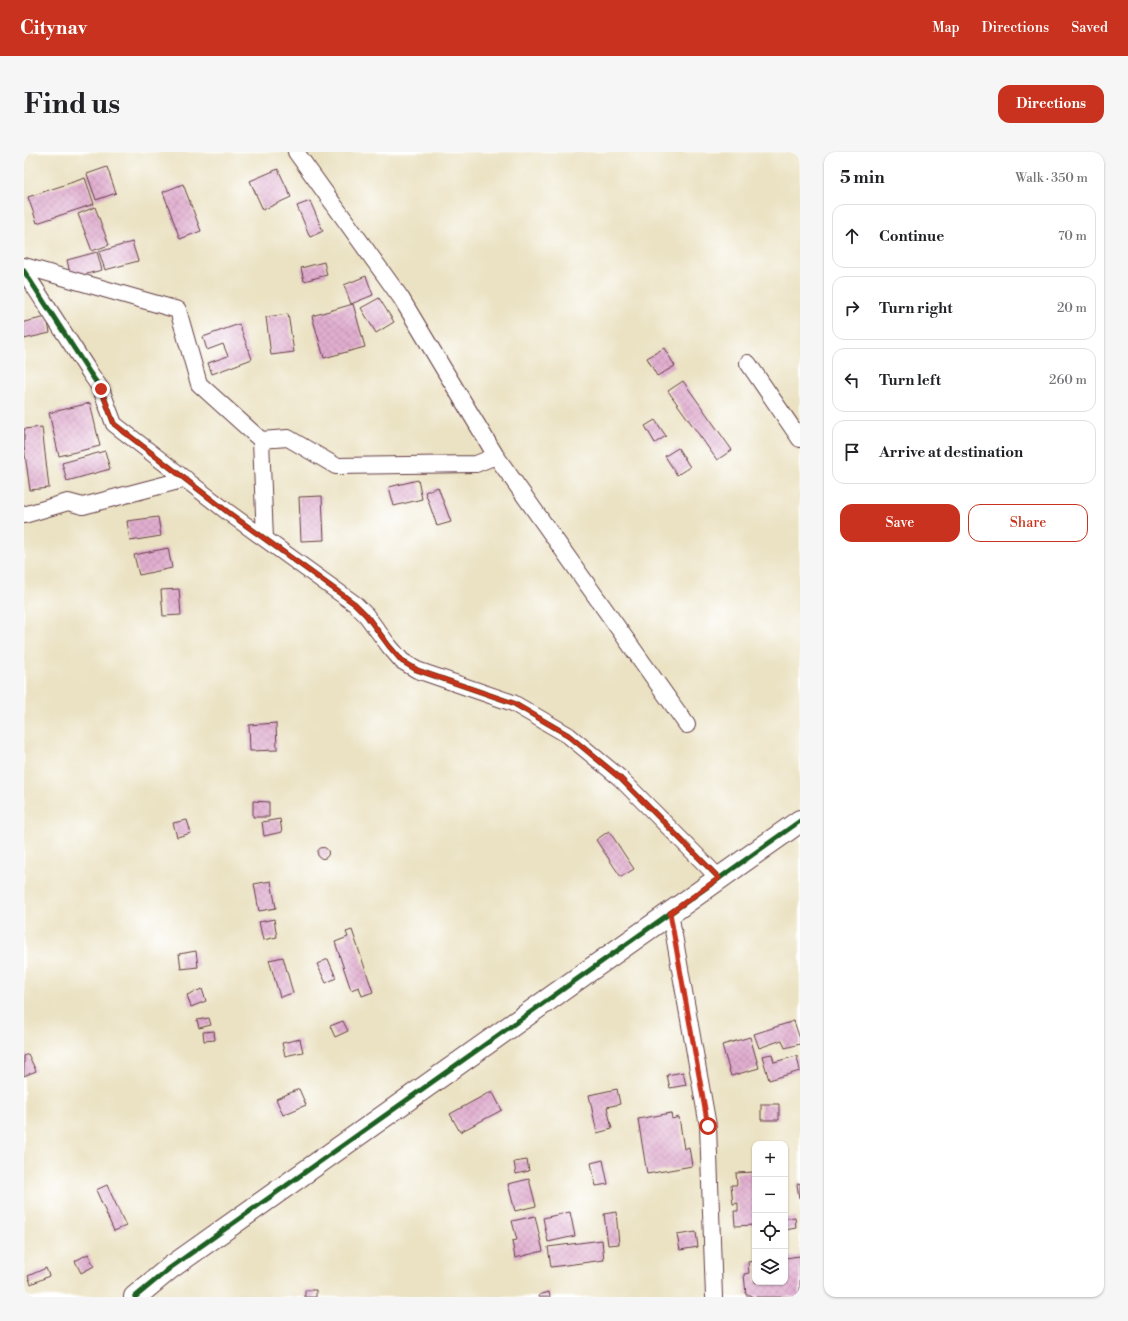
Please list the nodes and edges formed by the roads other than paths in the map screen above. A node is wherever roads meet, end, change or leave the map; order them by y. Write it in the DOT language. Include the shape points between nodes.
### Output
graph roads {
  1 [pos="296,152"];
  2 [pos="24,266"];
  3 [pos="24,271"];
  4 [pos="748,363"];
  5 [pos="797,429"];
  6 [pos="261,440"];
  7 [pos="496,456"];
  8 [pos="186,479"];
  9 [pos="24,515"];
  10 [pos="265,539"];
  11 [pos="687,725"];
  12 [pos="800,821"];
  13 [pos="719,878"];
  14 [pos="670,913"];
  15 [pos="135,1297"];
  16 [pos="714,1297"];
  1 -- 7 [label="street" via="401,298"];
  2 -- 6 [label="street" via="178,310 199,384"];
  3 -- 8 [label="street" via="101,389 114,424"];
  4 -- 5 [label="street"];
  6 -- 7 [label="street" via="288,438 336,466 476,464"];
  6 -- 10 [label="street"];
  7 -- 11 [label="street"];
  8 -- 9 [label="street" via="83,506 68,502"];
  8 -- 10 [label="street"];
  10 -- 13 [label="street" via="355,604 402,661 417,670 513,703 568,735 620,778"];
  12 -- 13 [label="street"];
  13 -- 14 [label="street"];
  14 -- 15 [label="street" via="170,1268"];
  14 -- 16 [label="street" via="708,1126"];
}
